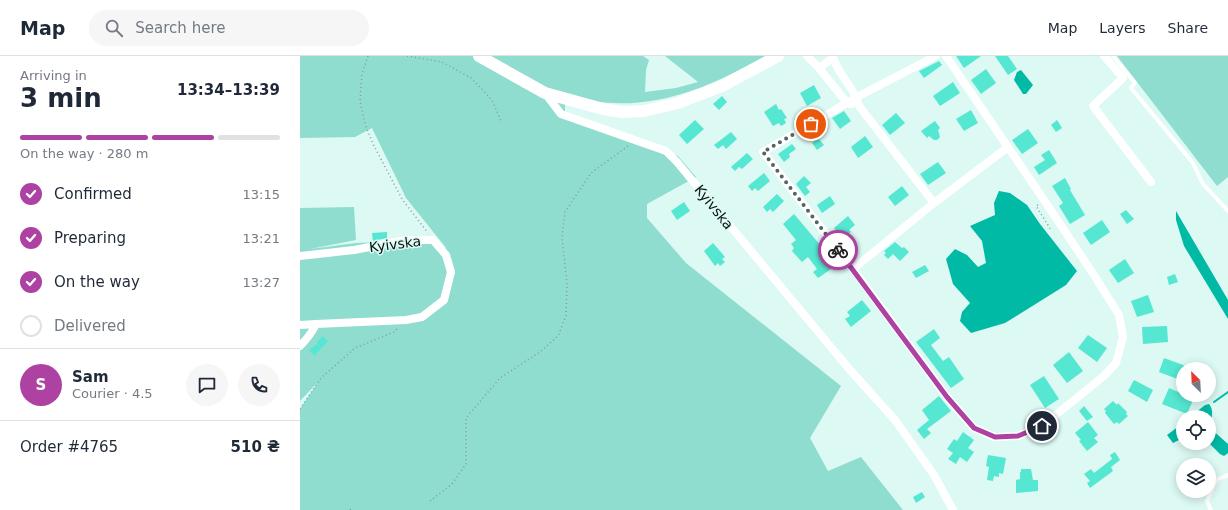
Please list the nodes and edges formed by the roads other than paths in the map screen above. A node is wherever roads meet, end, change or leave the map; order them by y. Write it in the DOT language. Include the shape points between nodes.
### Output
graph roads {
  1 [pos="479,56"];
  2 [pos="778,56"];
  3 [pos="807,56"];
  4 [pos="936,56"];
  5 [pos="946,56"];
  6 [pos="1104,56"];
  7 [pos="1113,56"];
  8 [pos="833,57"];
  9 [pos="819,68"];
  10 [pos="545,93"];
  11 [pos="857,97"];
  12 [pos="847,103"];
  13 [pos="860,106"];
  14 [pos="1008,147"];
  15 [pos="1151,182"];
  16 [pos="934,203"];
  17 [pos="1228,211"];
  18 [pos="300,256"];
  19 [pos="853,269"];
  20 [pos="316,324"];
  21 [pos="300,325"];
  22 [pos="300,346"];
  23 [pos="1228,475"];
  24 [pos="953,510"];
  25 [pos="1211,510"];
  1 -- 10 [label="main road"];
  2 -- 10 [label="main road" via="722,86 678,103 644,111 622,112 604,109"];
  3 -- 9 [label="street"];
  4 -- 11 [label="street"];
  5 -- 14 [label="street"];
  6 -- 15 [label="street" via="1123,78 1093,106"];
  7 -- 17 [label="lane" via="1135,83 1131,88 1193,163 1203,184"];
  8 -- 9 [label="street"];
  8 -- 11 [label="street"];
  9 -- 12 [label="street"];
  10 -- 24 [label="street, Kyivska" via="561,114 666,151 677,162 850,370 895,420 934,475"];
  11 -- 12 [label="street"];
  11 -- 13 [label="street"];
  12 -- 13 [label="street"];
  12 -- 19 [label="street" via="763,152"];
  13 -- 16 [label="street"];
  14 -- 16 [label="street"];
  14 -- 19 [label="street" via="1119,315 1123,338 1116,363 1104,376 1042,426 1018,436 995,437 974,428 947,397"];
  16 -- 19 [label="street"];
  18 -- 20 [label="street, Kyivska" via="354,250 406,240 433,240 446,255 452,272 444,300 422,317"];
  20 -- 21 [label="street, Kyivska"];
  20 -- 22 [label="street"];
  23 -- 25 [label="lane" via="1216,480 1207,501"];
}
